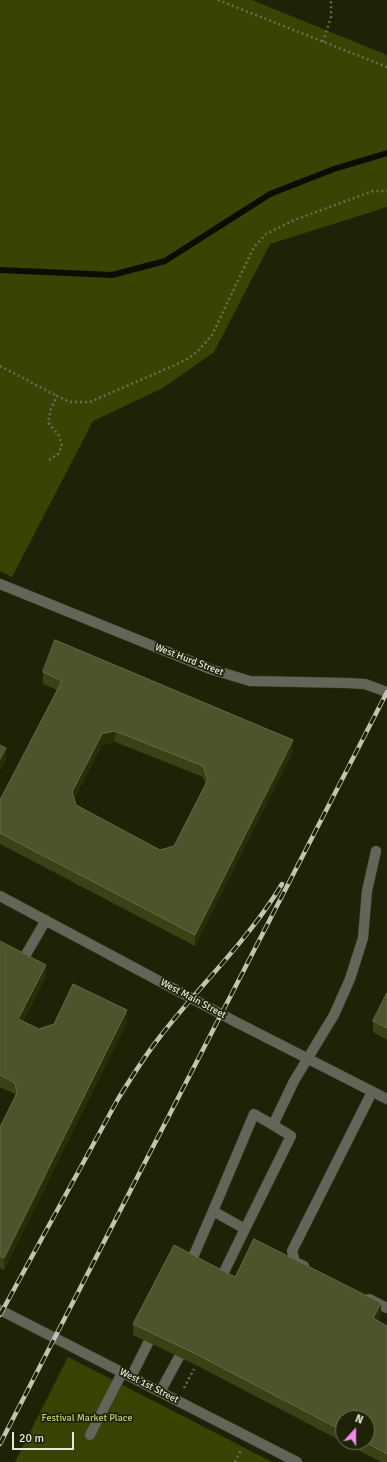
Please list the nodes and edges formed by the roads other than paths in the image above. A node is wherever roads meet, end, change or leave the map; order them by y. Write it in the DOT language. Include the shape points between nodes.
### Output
graph roads {
  1 [pos="0,584"];
  2 [pos="387,692"];
  3 [pos="376,851"];
  4 [pos="0,896"];
  5 [pos="46,920"];
  6 [pos="21,963"];
  7 [pos="308,1059"];
  8 [pos="372,1092"];
  9 [pos="387,1099"];
  10 [pos="273,1125"];
  11 [pos="213,1211"];
  12 [pos="245,1229"];
  13 [pos="190,1264"];
  14 [pos="316,1272"];
  15 [pos="220,1280"];
  16 [pos="359,1294"];
  17 [pos="387,1308"];
  18 [pos="0,1310"];
  19 [pos="148,1343"];
  20 [pos="179,1358"];
  21 [pos="127,1375"];
  22 [pos="160,1392"];
  23 [pos="90,1435"];
  24 [pos="296,1462"];
  1 -- 2 [label="street, West Hurd Street" via="210,669 250,681 365,684"];
  3 -- 7 [label="street" via="367,891 363,938 350,979 334,1015"];
  4 -- 5 [label="street, West Main Street"];
  5 -- 6 [label="street"];
  5 -- 7 [label="street, West Main Street"];
  7 -- 8 [label="street, West Main Street"];
  7 -- 10 [label="street"];
  8 -- 9 [label="street, West Main Street"];
  8 -- 14 [label="street" via="292,1251 295,1262"];
  10 -- 11 [label="street" via="254,1114"];
  10 -- 12 [label="street" via="291,1136"];
  11 -- 12 [label="street"];
  11 -- 13 [label="street"];
  12 -- 15 [label="street"];
  16 -- 17 [label="street"];
  18 -- 21 [label="street, West 1st Street"];
  19 -- 21 [label="street"];
  20 -- 22 [label="street"];
  21 -- 22 [label="street, West 1st Street"];
  21 -- 23 [label="street"];
  22 -- 24 [label="street, West 1st Street"];
}
